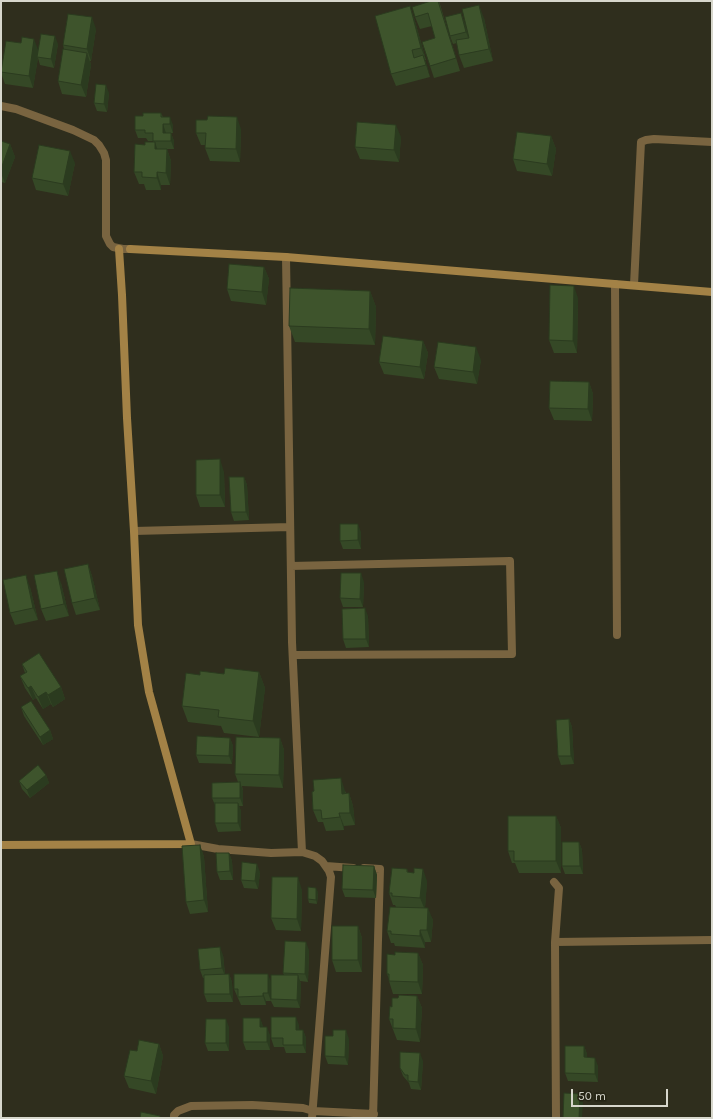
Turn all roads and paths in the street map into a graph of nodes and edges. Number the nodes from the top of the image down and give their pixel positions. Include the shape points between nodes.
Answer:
1 (1, 106) edge
2 (712, 142) edge
3 (119, 249) junction
4 (286, 257) junction
5 (615, 284) junction
6 (634, 285) junction
7 (712, 292) edge
8 (290, 527) junction
9 (134, 531) junction
10 (291, 566) junction
11 (617, 635) dead end
12 (293, 655) junction
13 (191, 844) junction
14 (1, 845) edge
15 (302, 852) junction
16 (326, 866) junction
17 (554, 882) dead end
18 (712, 940) edge
19 (555, 942) junction
20 (312, 1115) edge
21 (374, 1116) edge
22 (174, 1118) edge
23 (556, 1118) edge

1 - 3 street via 73,130 99,145 106,160 106,236 113,247
2 - 6 street via 654,139 641,142
3 - 4 street
3 - 9 street
4 - 5 street
4 - 8 street
5 - 6 street
5 - 11 street
6 - 7 street
8 - 9 street
8 - 10 street
9 - 13 street via 138,625 149,692
10 - 12 street
10 - 12 street via 510,561 512,654
12 - 15 street
13 - 14 street
13 - 15 street via 271,853
15 - 16 street via 315,856
16 - 20 street via 331,877
16 - 21 street via 380,869
17 - 19 street via 559,888
18 - 19 street
19 - 23 street
20 - 21 street
20 - 22 street via 304,1108 191,1106 178,1111

